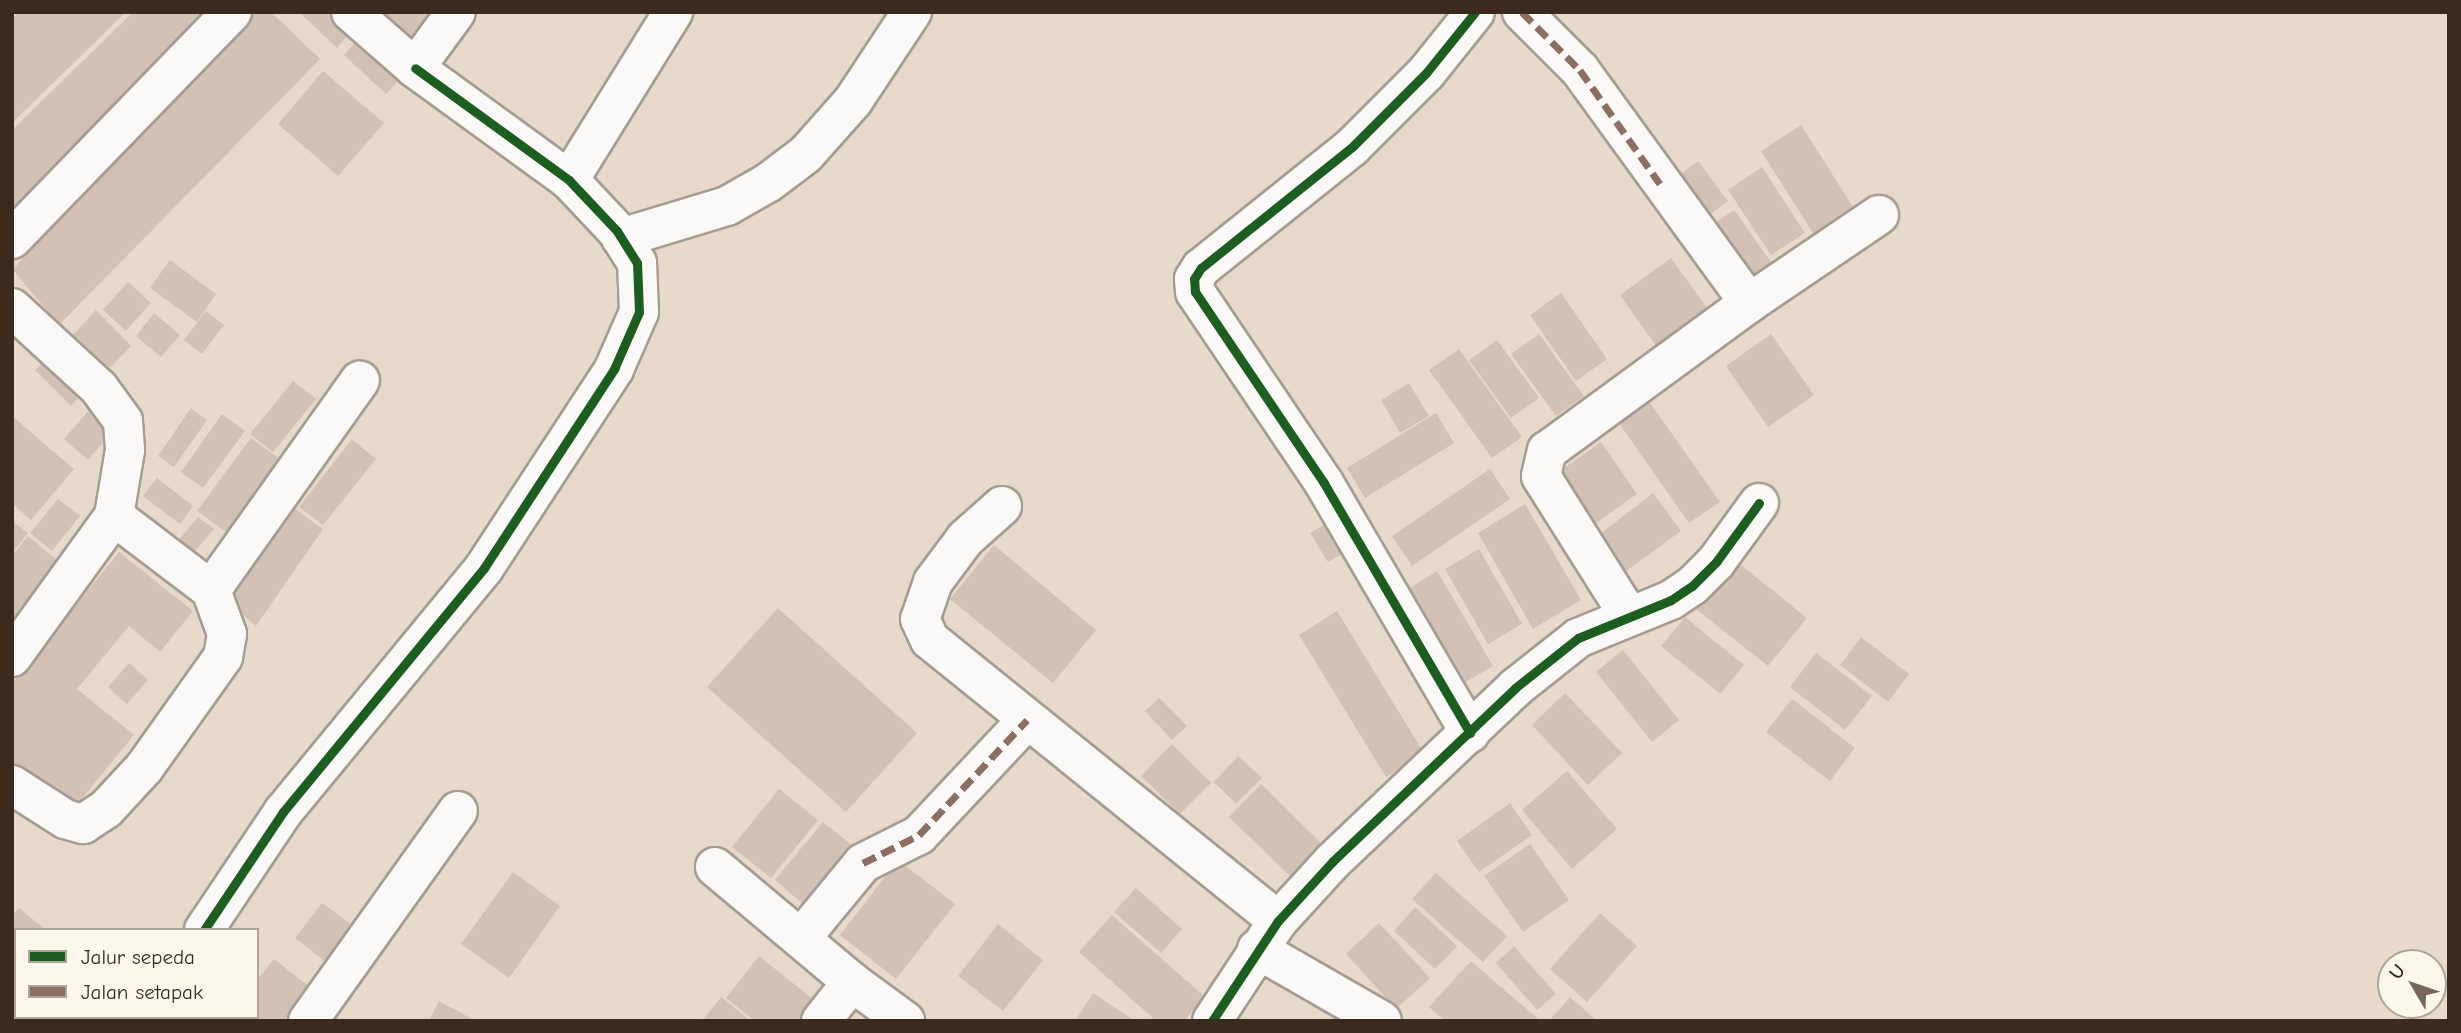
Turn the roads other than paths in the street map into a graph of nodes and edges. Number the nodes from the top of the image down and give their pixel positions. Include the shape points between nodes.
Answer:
1 (232, 12) edge
2 (351, 12) edge
3 (456, 12) edge
4 (673, 12) edge
5 (912, 12) edge
6 (1475, 12) edge
7 (1522, 12) edge
8 (415, 68) junction
9 (569, 180) junction
10 (1879, 215) dead end
11 (621, 238) junction
12 (12, 239) edge
13 (1749, 303) junction
14 (12, 308) edge
15 (360, 380) dead end
16 (1759, 503) dead end
17 (1002, 506) dead end
18 (114, 516) junction
19 (211, 590) junction
20 (1629, 616) junction
21 (12, 657) edge
22 (1027, 720) junction
23 (1470, 733) junction
24 (12, 785) edge
25 (458, 811) dead end
26 (715, 867) dead end
27 (205, 928) edge
28 (1267, 935) junction
29 (802, 937) junction
30 (852, 982) junction
31 (308, 1021) edge
32 (821, 1021) edge
33 (905, 1021) edge
34 (1212, 1021) edge
35 (1382, 1021) edge

1 - 12 street
2 - 8 street
3 - 8 street
4 - 9 street
5 - 11 street via 853,102 806,154 769,183 727,206
6 - 23 street via 1426,73 1352,147 1201,268 1194,279 1195,292 1324,483
7 - 13 street via 1580,70
8 - 9 street
9 - 11 street
10 - 13 street
11 - 27 street via 637,263 639,312 614,369 484,568 283,812
13 - 20 street via 1547,451 1541,463 1541,476
14 - 18 street via 99,388 123,421 124,479
15 - 19 street
16 - 20 street via 1716,562 1692,586 1671,600
17 - 22 street via 965,539 933,582 920,619 930,640
18 - 19 street
18 - 21 street
19 - 24 street via 228,634 223,657 144,768 106,809 83,824 65,819
20 - 23 street via 1578,638 1542,665
22 - 28 street
22 - 29 street via 919,835 863,863
23 - 28 street via 1333,861
25 - 31 street
26 - 29 street
28 - 34 street
28 - 35 street
29 - 30 street
30 - 32 street
30 - 33 street

